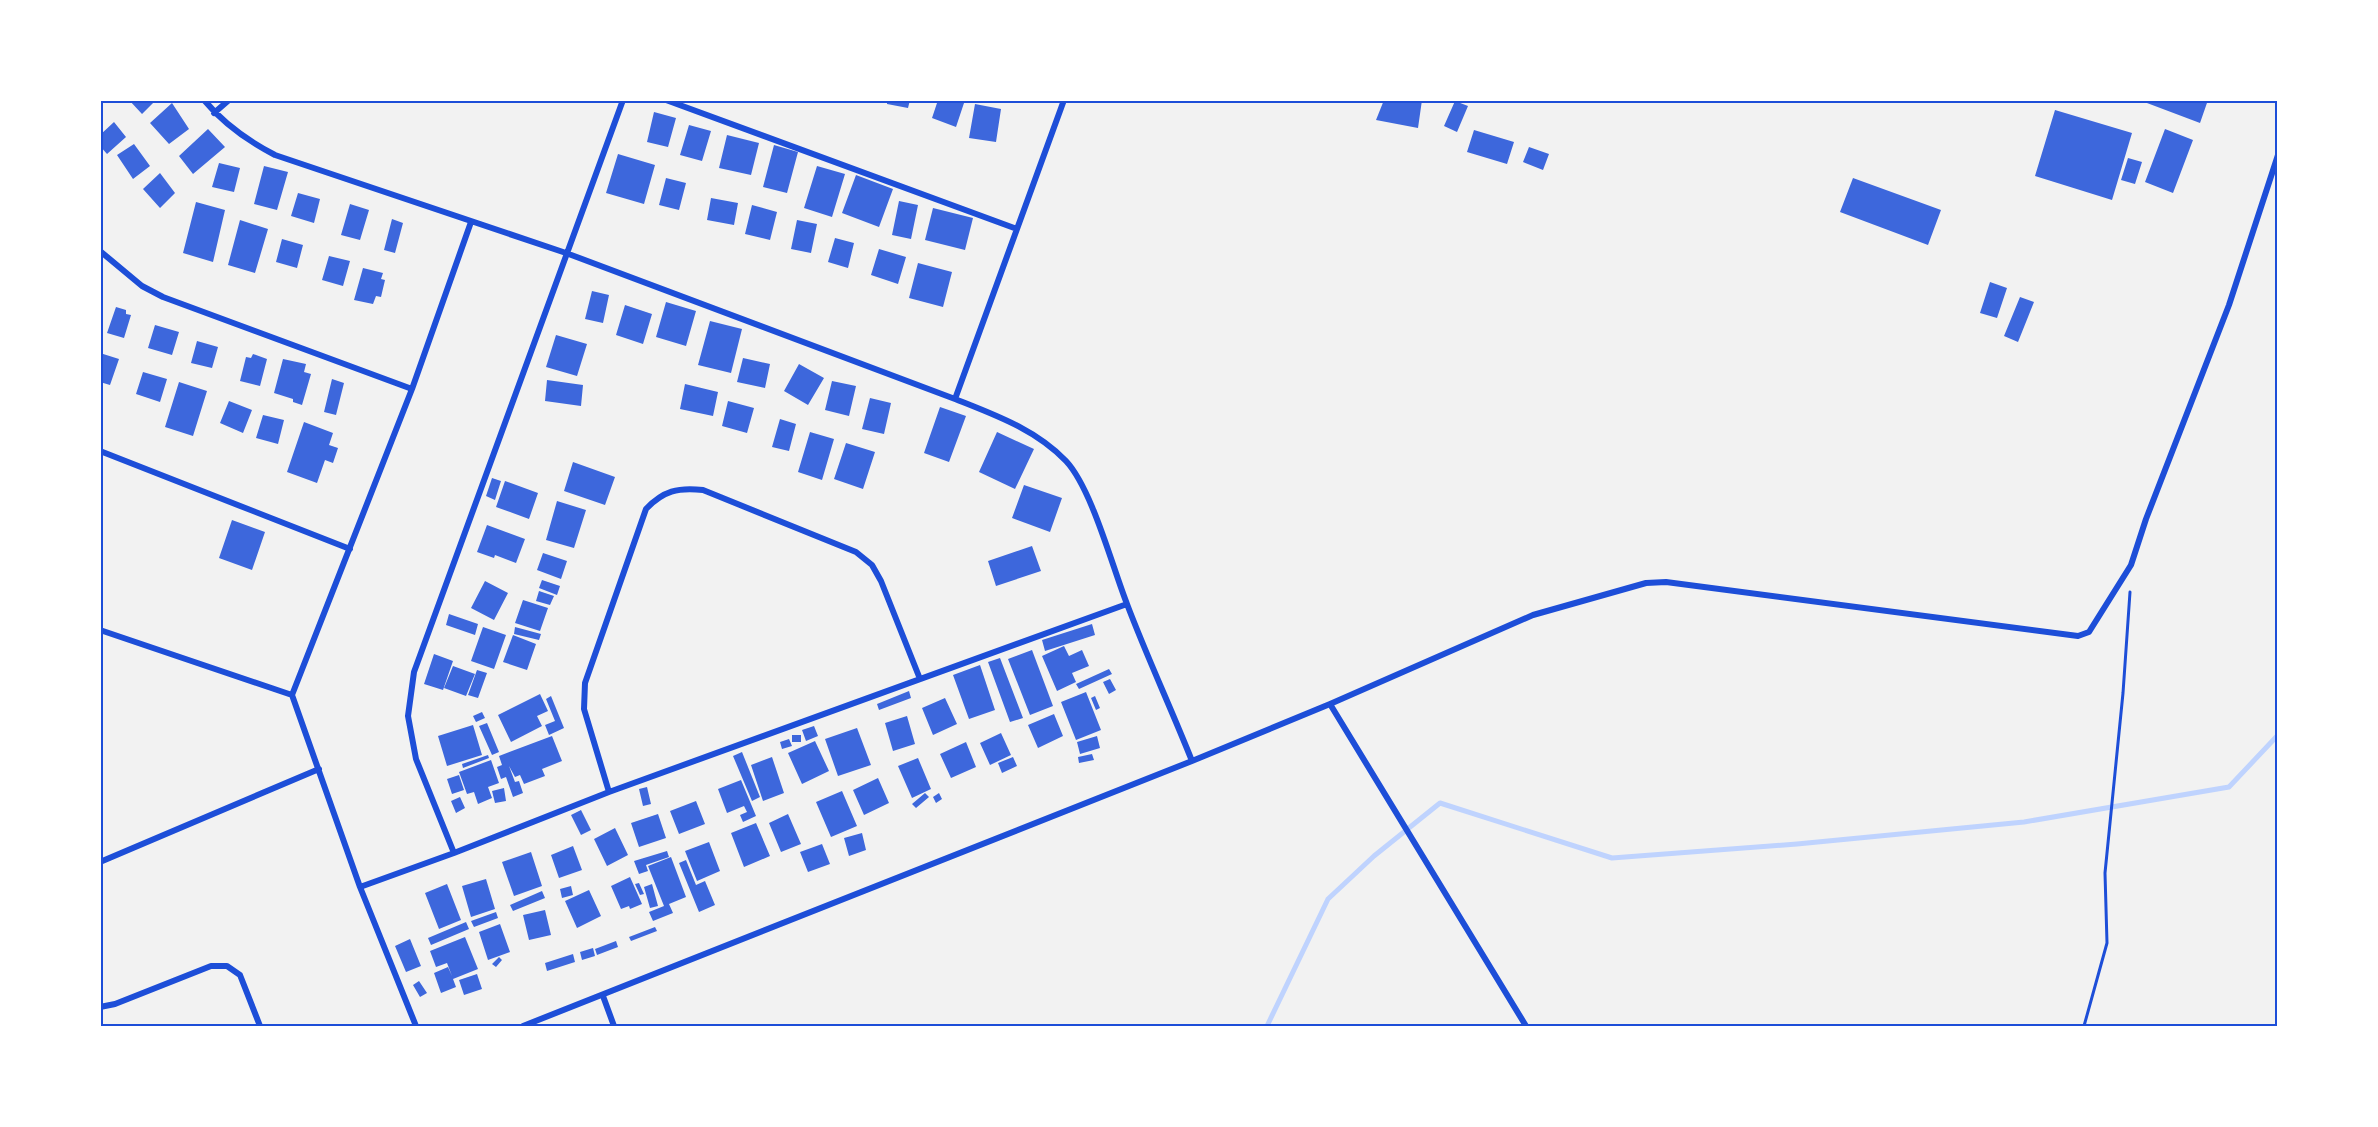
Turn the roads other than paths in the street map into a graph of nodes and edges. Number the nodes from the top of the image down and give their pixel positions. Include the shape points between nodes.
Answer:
1 (204, 100) edge
2 (229, 100) edge
3 (623, 100) edge
4 (666, 100) edge
5 (1064, 100) edge
6 (214, 113) junction
7 (2277, 154) edge
8 (471, 222) junction
9 (1017, 229) junction
10 (100, 251) edge
11 (566, 253) junction
12 (412, 389) junction
13 (955, 399) junction
14 (100, 451) edge
15 (350, 549) junction
16 (1127, 604) junction
17 (100, 630) edge
18 (920, 679) junction
19 (292, 695) junction
20 (1330, 704) junction
21 (1192, 761) junction
22 (320, 769) junction
23 (609, 792) junction
24 (454, 853) junction
25 (100, 862) edge
26 (360, 887) junction
27 (603, 996) junction
28 (100, 1007) edge
29 (260, 1026) edge
30 (416, 1026) edge
31 (523, 1026) edge
32 (614, 1026) edge
33 (1526, 1026) edge

1 - 6 street
2 - 6 street
3 - 11 street
4 - 9 street
5 - 9 street
6 - 8 street via 254,144 275,154
7 - 20 street via 2229,305 2131,565 2089,632 2078,636 1666,582 1646,583 1533,615
8 - 11 street
8 - 12 street
9 - 13 street
10 - 12 street via 141,286 164,297
11 - 13 street
11 - 24 street via 414,672 410,693 408,716 416,759
12 - 15 street
13 - 16 street via 1015,423 1045,442 1067,463 1082,487
14 - 15 street
15 - 19 street
16 - 18 street
16 - 21 street
17 - 19 street
18 - 23 street
18 - 23 street via 881,581 872,565 856,552 703,490 666,492 646,509 585,683 584,709
19 - 22 street
20 - 21 street
20 - 33 street
21 - 27 street
22 - 25 street
22 - 26 street
23 - 24 street
24 - 26 street
26 - 30 street
27 - 31 street
27 - 32 street
28 - 29 street via 211,966 227,966 240,975

